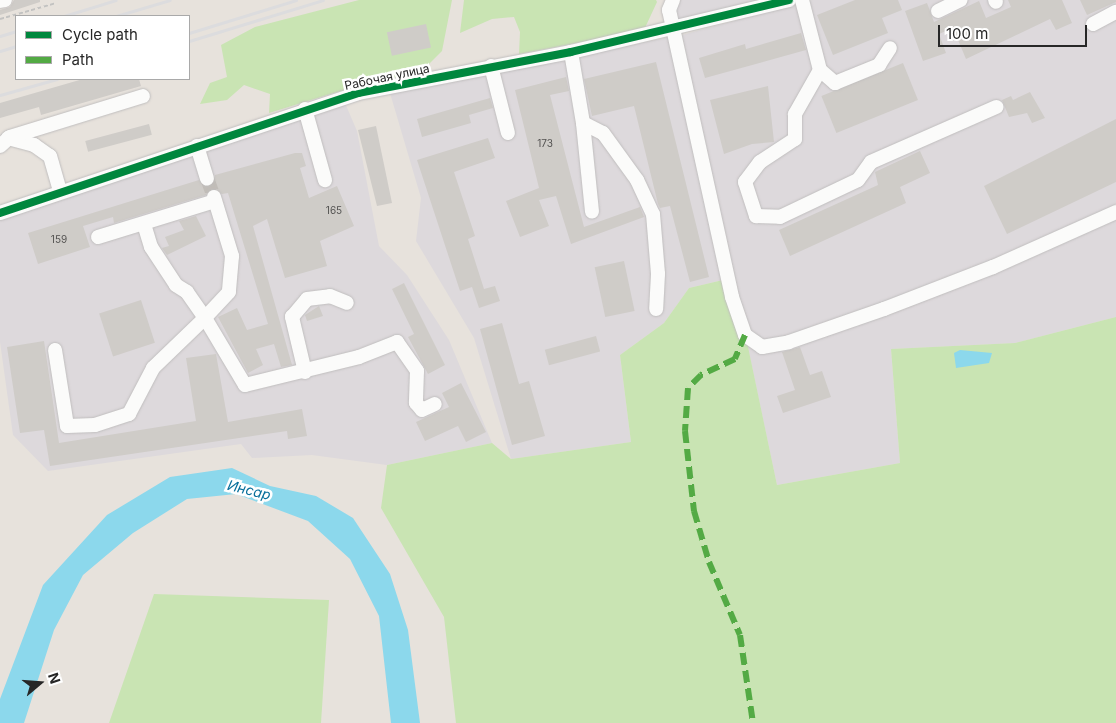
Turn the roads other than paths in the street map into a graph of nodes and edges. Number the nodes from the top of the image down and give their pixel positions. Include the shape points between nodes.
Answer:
1 (5, 0) edge
2 (673, 0) edge
3 (789, 0) edge
4 (802, 0) edge
5 (961, 0) edge
6 (0, 1) edge
7 (938, 11) dead end
8 (1116, 12) edge
9 (1093, 24) dead end
10 (675, 29) junction
11 (890, 48) dead end
12 (571, 52) junction
13 (491, 66) junction
14 (820, 70) junction
15 (142, 96) dead end
16 (996, 107) dead end
17 (305, 109) junction
18 (583, 123) junction
19 (508, 133) dead end
20 (3, 141) edge
21 (197, 146) junction
22 (207, 178) tunnel mouth
23 (325, 180) dead end
24 (60, 192) junction
25 (592, 212) dead end
26 (1116, 212) edge
27 (0, 213) edge
28 (144, 224) junction
29 (98, 237) dead end
30 (347, 303) dead end
31 (656, 309) dead end
32 (206, 318) junction
33 (55, 350) dead end
34 (305, 372) junction
35 (435, 404) dead end

1 - 6 street
2 - 10 street via 669,10
3 - 10 street, Рабочая улица
4 - 14 street
5 - 7 street
8 - 9 street
10 - 12 street, Рабочая улица
10 - 26 street via 732,297 745,335 762,347 789,342 884,309 993,267
11 - 14 street via 879,65 835,83
12 - 13 street, Рабочая улица
12 - 18 street
13 - 17 street, Рабочая улица via 358,93
13 - 19 street
14 - 16 street via 795,114 795,139 760,162 745,182 756,216 780,216 858,180 871,162
15 - 20 street
17 - 21 street, Рабочая улица
17 - 23 street
18 - 25 street
18 - 31 street via 603,133 637,180 653,214 658,274
20 - 24 street via 34,145 50,156
21 - 22 street
21 - 24 street, Рабочая улица
24 - 27 street, Рабочая улица
28 - 29 street
28 - 32 street via 151,247 176,285 188,292
28 - 32 street via 214,199 232,256 229,292
30 - 34 street via 330,296 307,299 292,318
32 - 33 street via 153,368 129,414 95,425 67,426
32 - 34 street via 245,385
34 - 35 street via 359,358 397,342 417,371 416,402 422,410

